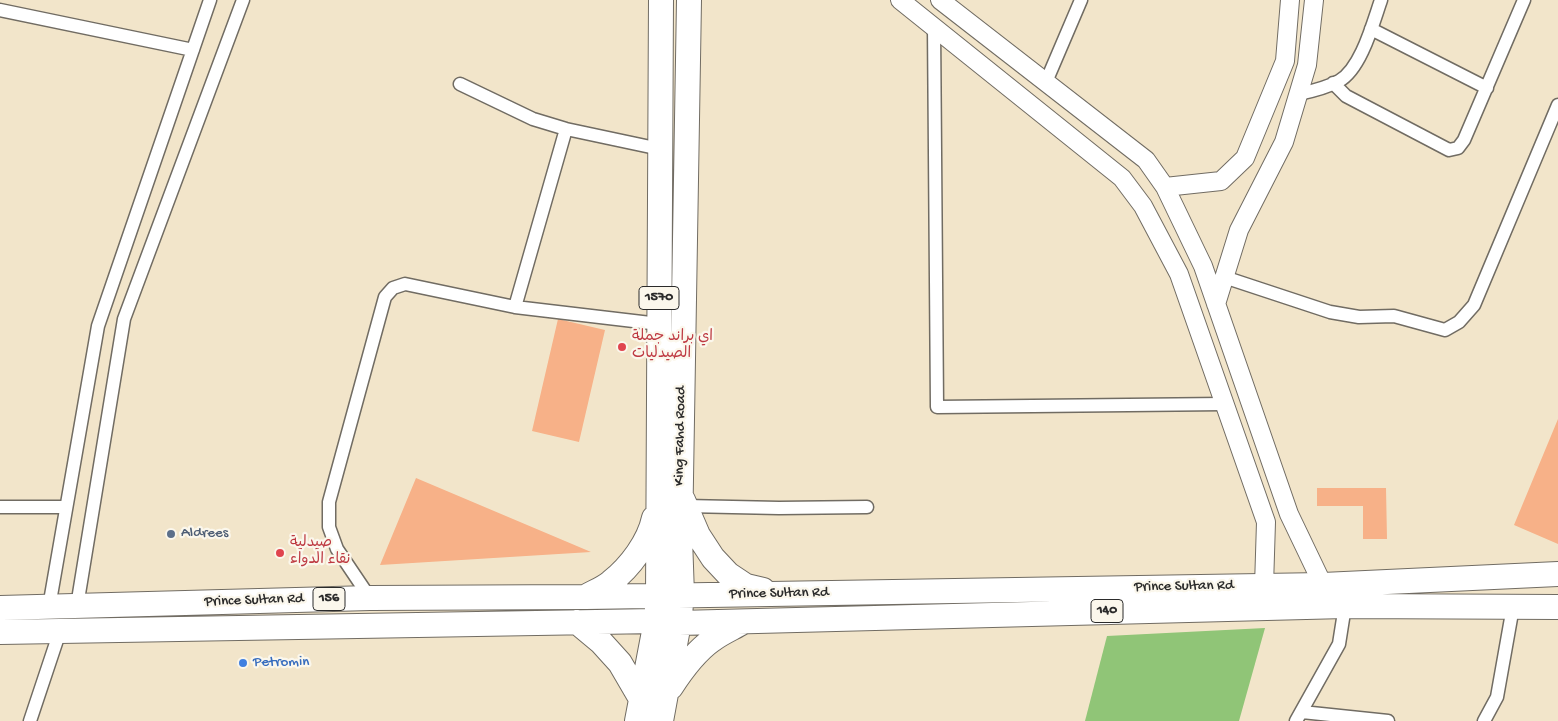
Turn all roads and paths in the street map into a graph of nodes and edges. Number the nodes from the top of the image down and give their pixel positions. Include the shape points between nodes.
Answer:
1 (210, 0) edge
2 (243, 0) edge
3 (661, 0) edge
4 (689, 0) edge
5 (900, 0) edge
6 (1081, 0) edge
7 (1290, 0) edge
8 (1314, 0) edge
9 (1381, 0) edge
10 (1521, 1) edge
11 (944, 3) edge
12 (0, 10) edge
13 (934, 26) junction
14 (1371, 29) junction
15 (193, 50) junction
16 (1046, 82) junction
17 (460, 84) dead end
18 (1333, 84) junction
19 (1486, 88) junction
20 (1298, 94) junction
21 (1558, 104) edge
22 (566, 129) junction
23 (660, 149) junction
24 (1166, 187) junction
25 (1224, 277) junction
26 (1216, 304) junction
27 (515, 307) junction
28 (659, 324) junction
29 (1224, 404) junction
30 (1267, 452) junction
31 (1244, 459) junction
32 (675, 499) junction
33 (0, 507) edge
34 (66, 507) junction
35 (868, 507) dead end
36 (1558, 574) edge
37 (1323, 585) junction
38 (1264, 586) junction
39 (780, 594) junction
40 (682, 595) junction
41 (658, 596) junction
42 (586, 597) junction
43 (370, 598) junction
44 (77, 606) junction
45 (1345, 606) junction
46 (49, 607) junction
47 (1513, 607) junction
48 (1558, 607) edge
49 (0, 608) edge
50 (656, 621) junction
51 (744, 621) junction
52 (577, 622) junction
53 (679, 623) junction
54 (60, 631) junction
55 (0, 632) edge
56 (666, 695) junction
57 (639, 710) edge
58 (1299, 717) edge
59 (1342, 719) edge
60 (30, 721) edge
61 (661, 721) edge
62 (1388, 721) edge
63 (1484, 721) edge

1 - 15 street
2 - 44 street via 124,319
3 - 23 highway, King Fahd Road / 1570
4 - 32 highway, King Fahd Road / 1570
5 - 13 street
6 - 16 street
7 - 24 street via 1285,61 1245,158 1221,181
8 - 20 street via 1308,65
9 - 14 street
10 - 19 street
11 - 13 street
11 - 16 street
12 - 15 street
13 - 29 street via 1122,178 1143,206 1179,274
13 - 29 street via 937,407
14 - 18 street via 1354,65
14 - 19 street
15 - 34 street via 98,326
16 - 24 street via 1146,160
17 - 22 street via 533,119
18 - 19 street via 1346,96 1449,150 1458,148 1464,140
18 - 20 street
20 - 25 street via 1284,142 1239,230
21 - 25 street via 1474,305 1459,322 1445,330 1394,316 1359,317 1330,312
22 - 23 street
22 - 27 street
23 - 28 highway, King Fahd Road / 1570
24 - 26 street
25 - 26 street
26 - 30 street
27 - 28 street
27 - 43 street via 405,284 393,288 385,297 329,502 329,527 337,549
28 - 32 highway, King Fahd Road / 1570
29 - 31 street
30 - 31 street
30 - 37 street via 1289,514
31 - 38 street via 1266,522
32 - 35 street
32 - 39 highway via 713,558 728,574 746,586
32 - 40 highway, King Fahd Road / 1570
32 - 41 highway, King Fahd Road / 1570
32 - 42 highway via 652,528 638,553 611,582
33 - 34 street
34 - 46 street
36 - 37 highway, Prince Sultan Rd / 140
37 - 38 highway, Prince Sultan Rd / 140
38 - 39 highway, Prince Sultan Rd / 140
39 - 40 highway, Prince Sultan Rd / 140
40 - 41 highway, Prince Sultan Rd / 140
40 - 53 highway, King Fahd Road
41 - 42 highway, Prince Sultan Rd / 156
41 - 50 highway, King Fahd Road
42 - 43 highway, Prince Sultan Rd / 156
43 - 44 highway, Prince Sultan Rd / 156
44 - 46 highway, Prince Sultan Rd / 156
45 - 47 highway, Prince Sultan Rd / 140
45 - 51 highway, Prince Sultan Rd / 140
45 - 58 street via 1339,644
46 - 49 highway, Prince Sultan Rd / 156
47 - 48 highway, Prince Sultan Rd / 140
47 - 63 street via 1497,697
50 - 52 highway, Prince Sultan Rd / 156
50 - 53 highway, Prince Sultan Rd / 140
50 - 57 highway, King Fahd Road
51 - 53 highway, Prince Sultan Rd / 140
51 - 56 highway via 712,639 697,653
52 - 54 highway, Prince Sultan Rd / 156
52 - 57 highway via 620,663
53 - 56 highway, King Fahd Road
54 - 55 highway, Prince Sultan Rd / 156
54 - 60 street
56 - 61 highway, King Fahd Road
58 - 59 street
59 - 62 street

